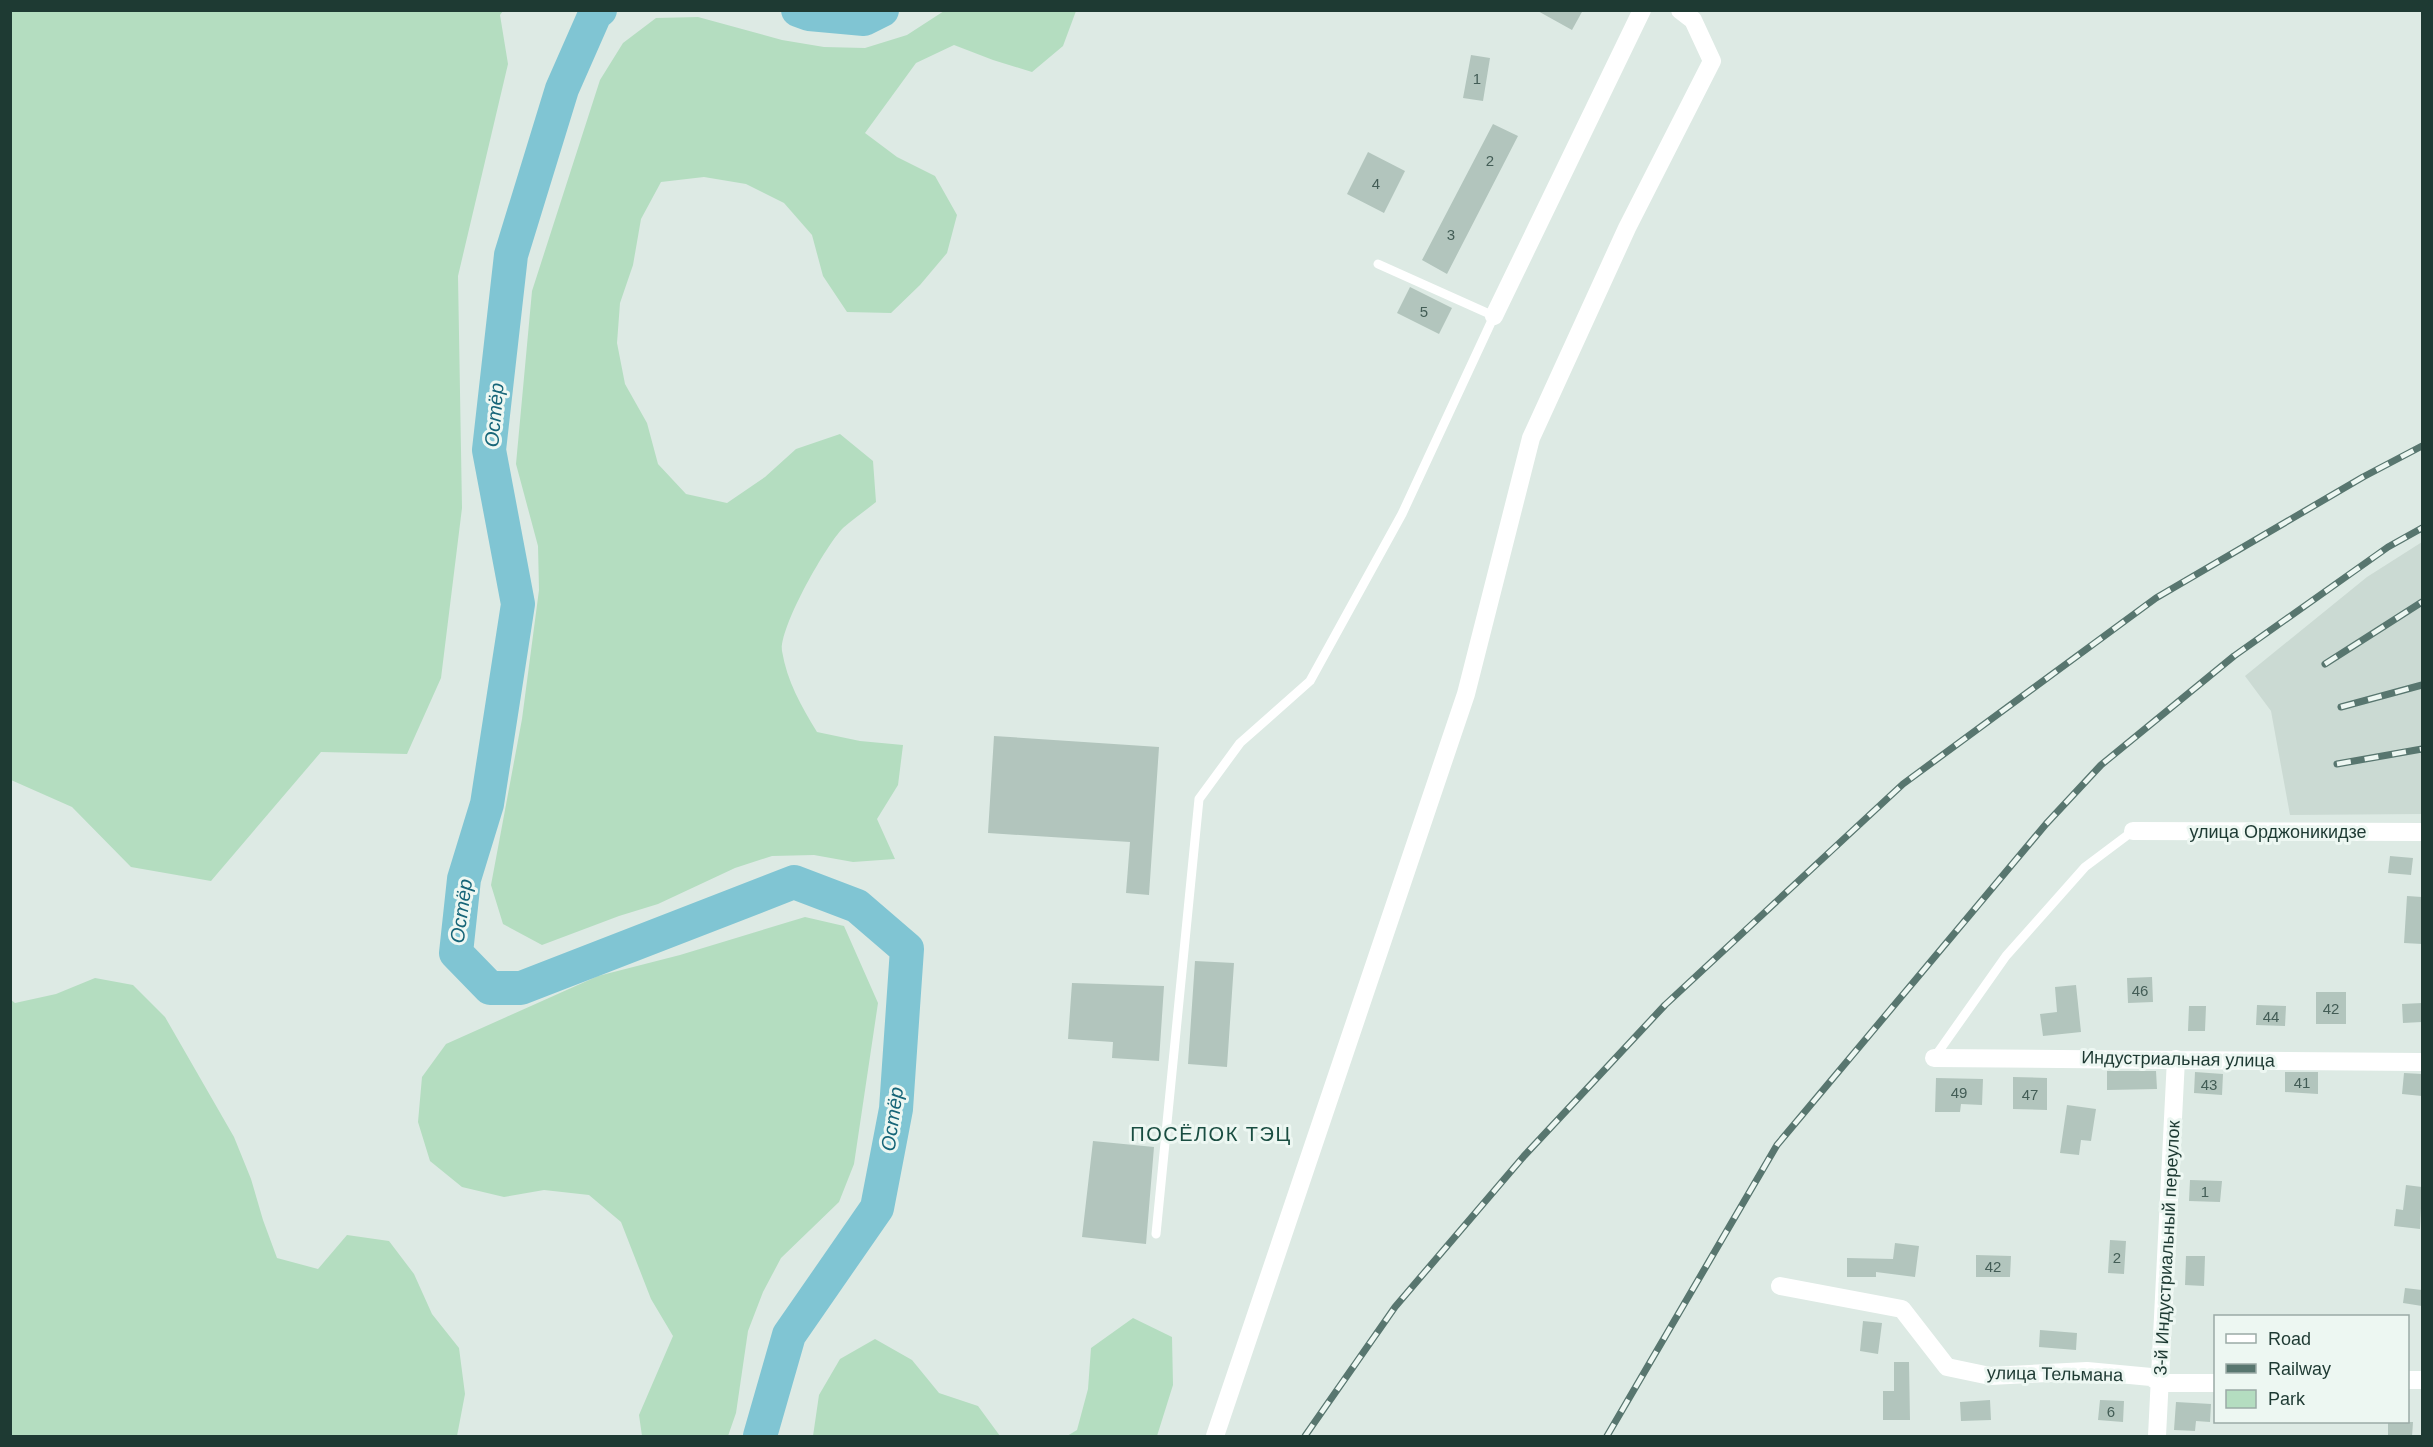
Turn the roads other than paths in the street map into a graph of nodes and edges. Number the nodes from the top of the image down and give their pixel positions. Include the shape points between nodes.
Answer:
1 (1642, 10) edge
2 (1680, 10) edge
3 (1378, 264) dead end
4 (1494, 316) junction
5 (2133, 831) joint
6 (2422, 832) edge
7 (1934, 1058) joint
8 (2175, 1059) junction
9 (2422, 1062) edge
10 (1156, 1234) dead end
11 (1780, 1286) dead end
12 (2160, 1383) junction
13 (2214, 1383) edge
14 (1215, 1437) edge
15 (2157, 1437) edge

1 - 4 street
2 - 14 street via 1692,20 1712,61 1627,228 1530,438 1466,694
3 - 4 lane
4 - 10 lane via 1402,514 1310,681 1240,742 1198,799
5 - 6 street, улица Орджоникидзе
5 - 7 lane via 2085,867 2006,956
7 - 8 street, Индустриальная улица
8 - 9 street, Индустриальная улица
8 - 12 street, 3-й Индустриальный переулок
11 - 12 street, улица Тельмана via 1902,1309 1947,1366 1990,1376 2087,1371 2151,1377
12 - 13 street, улица Тельмана
12 - 15 street, 3-й Индустриальный переулок

